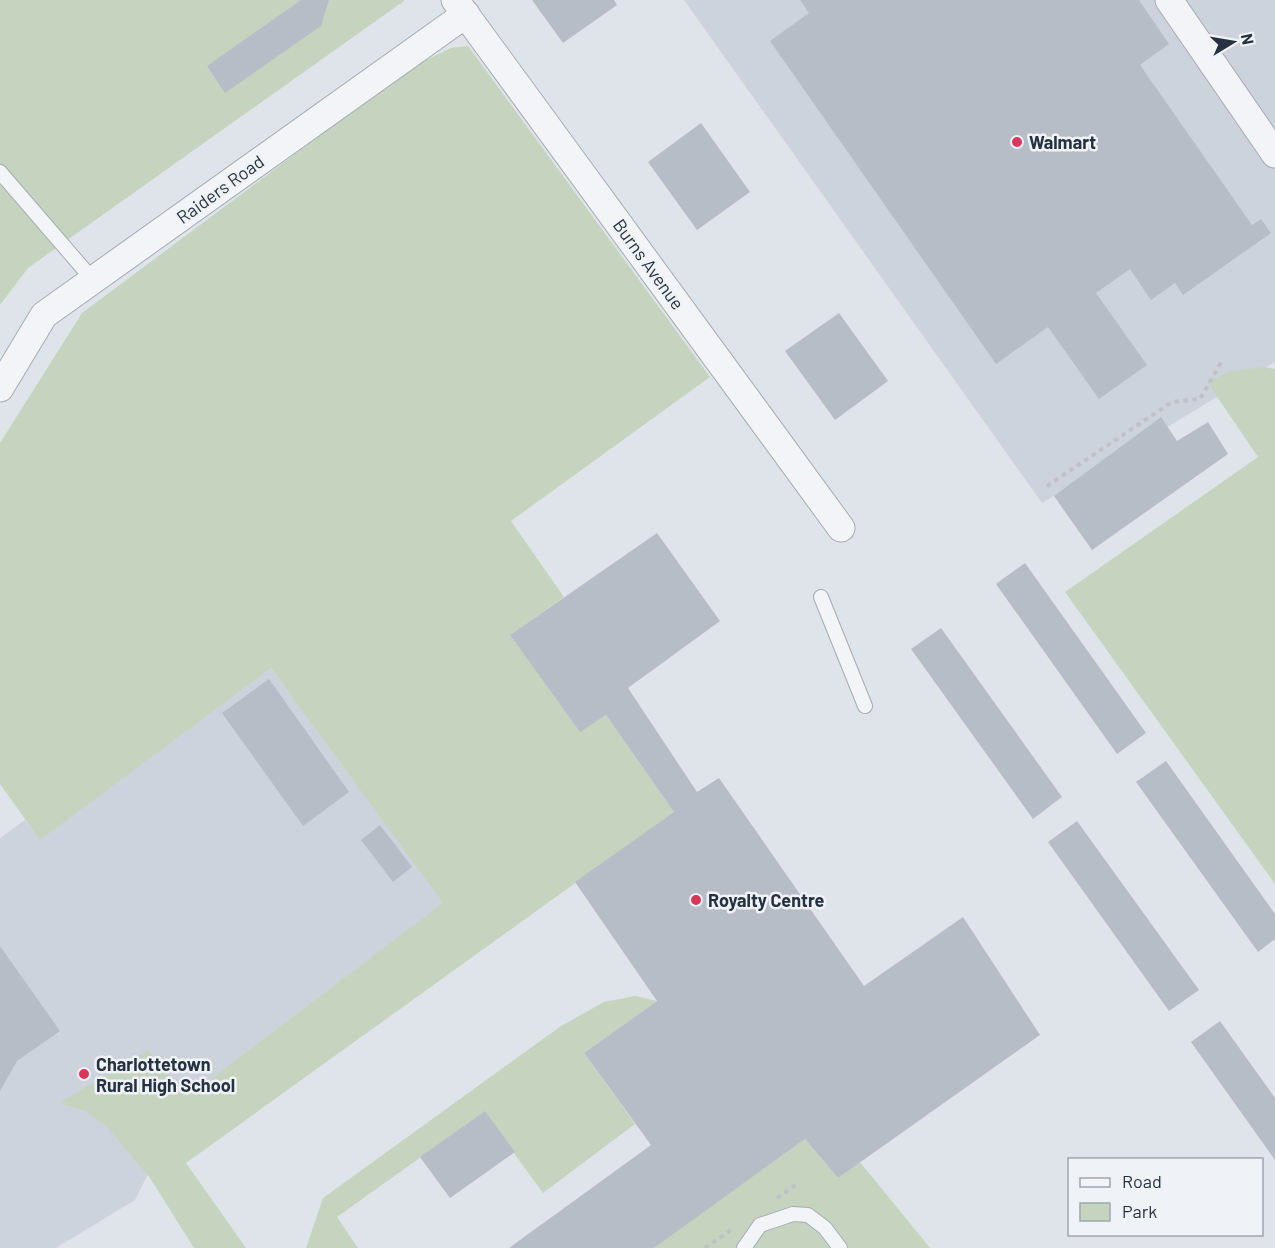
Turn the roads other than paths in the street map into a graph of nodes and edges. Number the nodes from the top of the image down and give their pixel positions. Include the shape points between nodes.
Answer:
1 (1169, 0) edge
2 (461, 7) edge
3 (1275, 154) edge
4 (0, 172) edge
5 (93, 280) junction
6 (0, 388) edge
7 (841, 528) dead end
8 (821, 597) dead end
9 (865, 706) dead end
10 (744, 1248) edge
11 (840, 1248) edge

1 - 3 street
2 - 5 street, Raiders Road
2 - 7 street, Burns Avenue
4 - 5 lane
5 - 6 street, Raiders Road via 44,315
8 - 9 lane
10 - 11 lane via 760,1225 801,1214 825,1228

